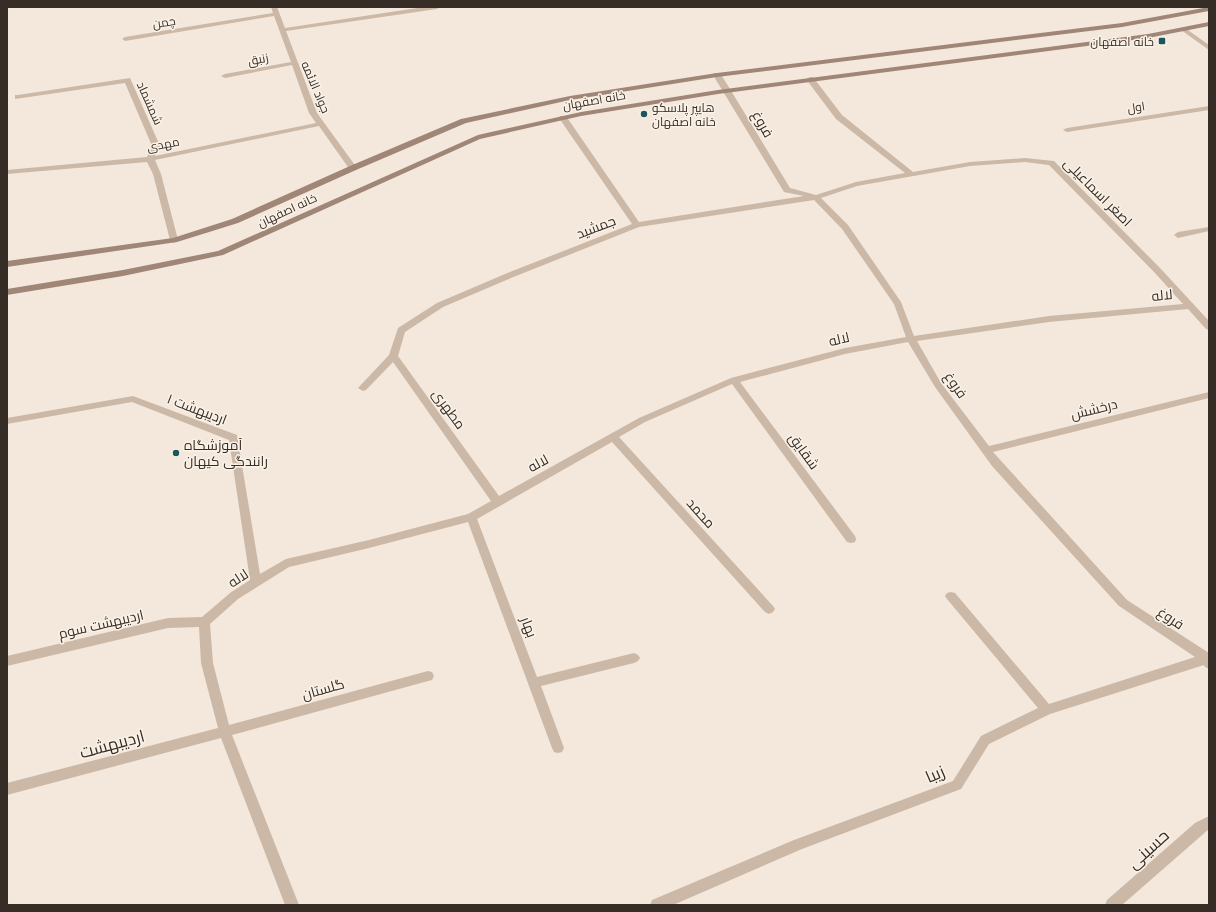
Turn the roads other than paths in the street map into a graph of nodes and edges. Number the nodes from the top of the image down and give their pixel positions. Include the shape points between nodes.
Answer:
1 (436, 7) edge
2 (1209, 9) edge
3 (275, 10) edge
4 (389, 10) edge
5 (1194, 12) junction
6 (1209, 23) edge
7 (1183, 29) junction
8 (282, 30) junction
9 (125, 39) dead end
10 (1209, 48) edge
11 (294, 63) junction
12 (717, 75) junction
13 (225, 76) dead end
14 (810, 80) junction
15 (728, 91) junction
16 (18, 97) dead end
17 (1209, 108) edge
18 (563, 118) junction
19 (320, 124) junction
20 (1067, 130) dead end
21 (150, 159) junction
22 (353, 168) junction
23 (7, 172) edge
24 (912, 175) junction
25 (816, 197) junction
26 (636, 225) junction
27 (1209, 229) edge
28 (1178, 235) dead end
29 (174, 240) junction
30 (7, 264) edge
31 (7, 292) edge
32 (1190, 306) junction
33 (1209, 327) edge
34 (911, 339) junction
35 (393, 356) junction
36 (734, 380) junction
37 (363, 388) dead end
38 (1209, 395) edge
39 (7, 421) edge
40 (613, 436) junction
41 (986, 450) junction
42 (498, 502) junction
43 (471, 517) junction
44 (851, 539) dead end
45 (256, 582) junction
46 (950, 596) dead end
47 (769, 609) dead end
48 (204, 622) junction
49 (634, 658) dead end
50 (1208, 660) edge
51 (7, 661) edge
52 (428, 676) dead end
53 (534, 683) junction
54 (1047, 710) junction
55 (225, 732) junction
56 (558, 748) dead end
57 (7, 789) edge
58 (1209, 822) edge
59 (292, 905) edge
60 (657, 905) edge
61 (1112, 905) edge

1 - 4 street
2 - 5 main road, خانه اصفهان
3 - 8 street, جواد الائمه
3 - 9 street, چمن
4 - 8 street
5 - 6 main road
5 - 12 main road, خانه اصفهان via 1122,25
6 - 7 main road, خانه اصفهان
7 - 10 street
7 - 14 main road, خانه اصفهان via 1148,36
8 - 11 street, جواد الائمه
11 - 13 street, زنبق
11 - 19 street, جواد الائمه via 313,113
12 - 15 street, فروغ
12 - 22 main road, خانه اصفهان via 570,98 464,121
14 - 15 main road, خانه اصفهان
14 - 24 street via 838,117
15 - 18 main road, خانه اصفهان
15 - 25 street, فروغ via 787,190
16 - 21 street, شمشماد via 126,80 156,146
17 - 20 street, اول
18 - 26 street
18 - 31 main road, خانه اصفهان via 478,137 220,253 123,273
19 - 21 street, مهدی
19 - 22 street, جواد الائمه
21 - 23 street, مهدی
21 - 29 street
22 - 29 main road, خانه اصفهان via 235,221
24 - 25 street, اصغر اسماعیلی via 856,184
24 - 32 street, اصغر اسماعیلی via 978,164 1025,160 1051,163
25 - 26 street, جمشید
25 - 34 street, فروغ via 845,227 898,304
26 - 35 street, جمشید via 440,305 401,330
27 - 28 street
29 - 30 main road, خانه اصفهان
32 - 33 street, اصغر اسماعیلی
32 - 34 street, لاله via 1049,319
34 - 36 street, لاله via 845,351
34 - 41 street, فروغ via 938,385
35 - 37 street
35 - 42 street, مطهری
36 - 40 street, لاله via 642,420
36 - 44 street, شقایق
38 - 41 street, درخشش
39 - 45 street, اردیبهشت ۱ via 133,399 234,438
40 - 42 street, لاله
40 - 47 street, محمد
41 - 50 street, فروغ via 1123,603
42 - 43 street, لاله
43 - 45 street, لاله via 286,563
43 - 53 street, بهار
45 - 48 street, لاله via 234,596
46 - 54 street
48 - 51 street, اردیبهشت سوم via 168,624
48 - 55 street via 207,663
49 - 53 street
50 - 54 street, زیبا
52 - 55 street, گلستان
53 - 56 street, بهار
54 - 60 street, زیبا via 985,740 957,785 799,844
55 - 57 street, اردیبهشت
55 - 59 street
58 - 61 street, حسینی via 1200,827

